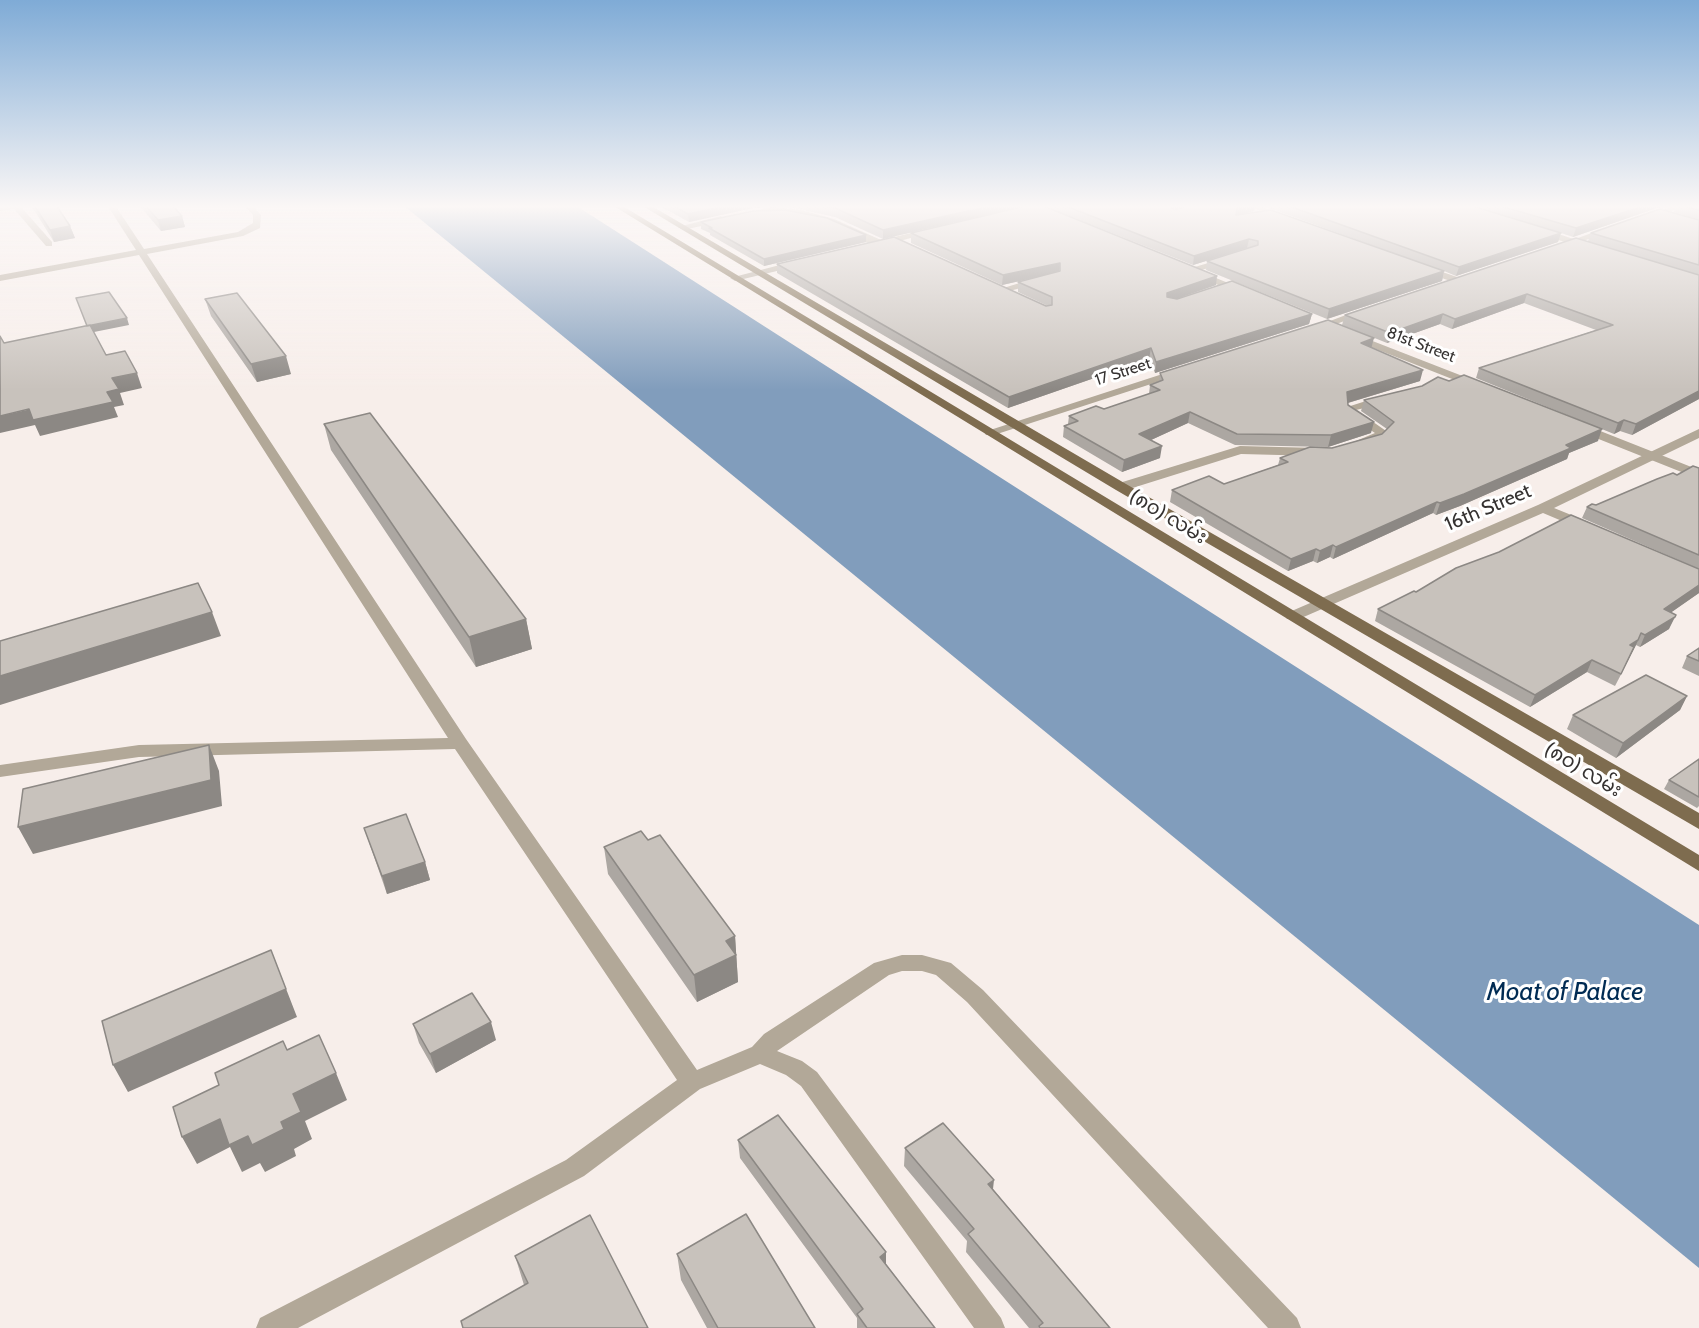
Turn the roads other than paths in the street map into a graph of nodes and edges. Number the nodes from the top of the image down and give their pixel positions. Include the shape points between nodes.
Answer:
1 (60, 267) edge
2 (152, 267) edge
3 (717, 267) edge
4 (750, 267) edge
5 (779, 267) edge
6 (1182, 267) edge
7 (1202, 267) edge
8 (1423, 267) edge
9 (1191, 270) junction
10 (758, 272) junction
11 (1054, 276) edge
12 (0, 278) edge
13 (735, 278) junction
14 (1229, 286) junction
15 (1434, 288) edge
16 (1210, 292) edge
17 (1251, 295) edge
18 (1020, 299) edge
19 (1380, 307) edge
20 (1304, 317) edge
21 (1325, 326) junction
22 (1303, 332) edge
23 (1192, 367) edge
24 (1449, 374) junction
25 (1435, 382) edge
26 (1497, 393) edge
27 (1394, 397) edge
28 (1015, 423) junction
29 (1573, 424) edge
30 (990, 432) junction
31 (1699, 433) edge
32 (1348, 448) edge
33 (1329, 453) edge
34 (1650, 456) junction
35 (1699, 475) edge
36 (1121, 487) junction
37 (1543, 507) junction
38 (1604, 533) edge
39 (1321, 603) junction
40 (1293, 616) junction
41 (460, 743) junction
42 (0, 771) edge
43 (1699, 822) edge
44 (1699, 864) edge
45 (760, 1054) junction
46 (692, 1082) junction
47 (270, 1328) edge
48 (991, 1328) edge
49 (1287, 1328) edge

1 - 12 street
2 - 41 street
3 - 13 main road, (၈၀) လမ်း
4 - 10 main road, (၈၀) လမ်း
5 - 10 street
6 - 9 street
7 - 9 street
8 - 15 street via 1461,279
9 - 14 street
10 - 13 street
10 - 28 main road, (၈၀) လမ်း
11 - 18 street via 998,288
13 - 30 main road, (၈၀) လမ်း
14 - 16 street
14 - 17 street
19 - 21 street
20 - 21 street, 81st Street
21 - 22 street
21 - 24 street, 81st Street
23 - 28 street, 17 Street
24 - 25 street
24 - 26 street, 81st Street
27 - 32 street via 1350,408 1383,433
28 - 30 street, 17 Street
28 - 36 main road, (၈၀) လမ်း
29 - 34 street
30 - 40 main road, (၈၀) လမ်း
31 - 34 street, 16th Street
33 - 36 street via 1240,450
34 - 35 street
34 - 37 street, 16th Street
36 - 39 main road, (၈၀) လမ်း
37 - 38 street
37 - 39 street, 16th Street
39 - 40 street, 16th Street
39 - 43 main road, (၈၀) လမ်း
40 - 44 main road, (၈၀) လမ်း
41 - 42 street via 139,751
41 - 46 street
45 - 46 street
45 - 48 street via 809,1079
45 - 49 street via 772,1041 882,969 902,963 943,969 975,996
46 - 47 street via 575,1168

